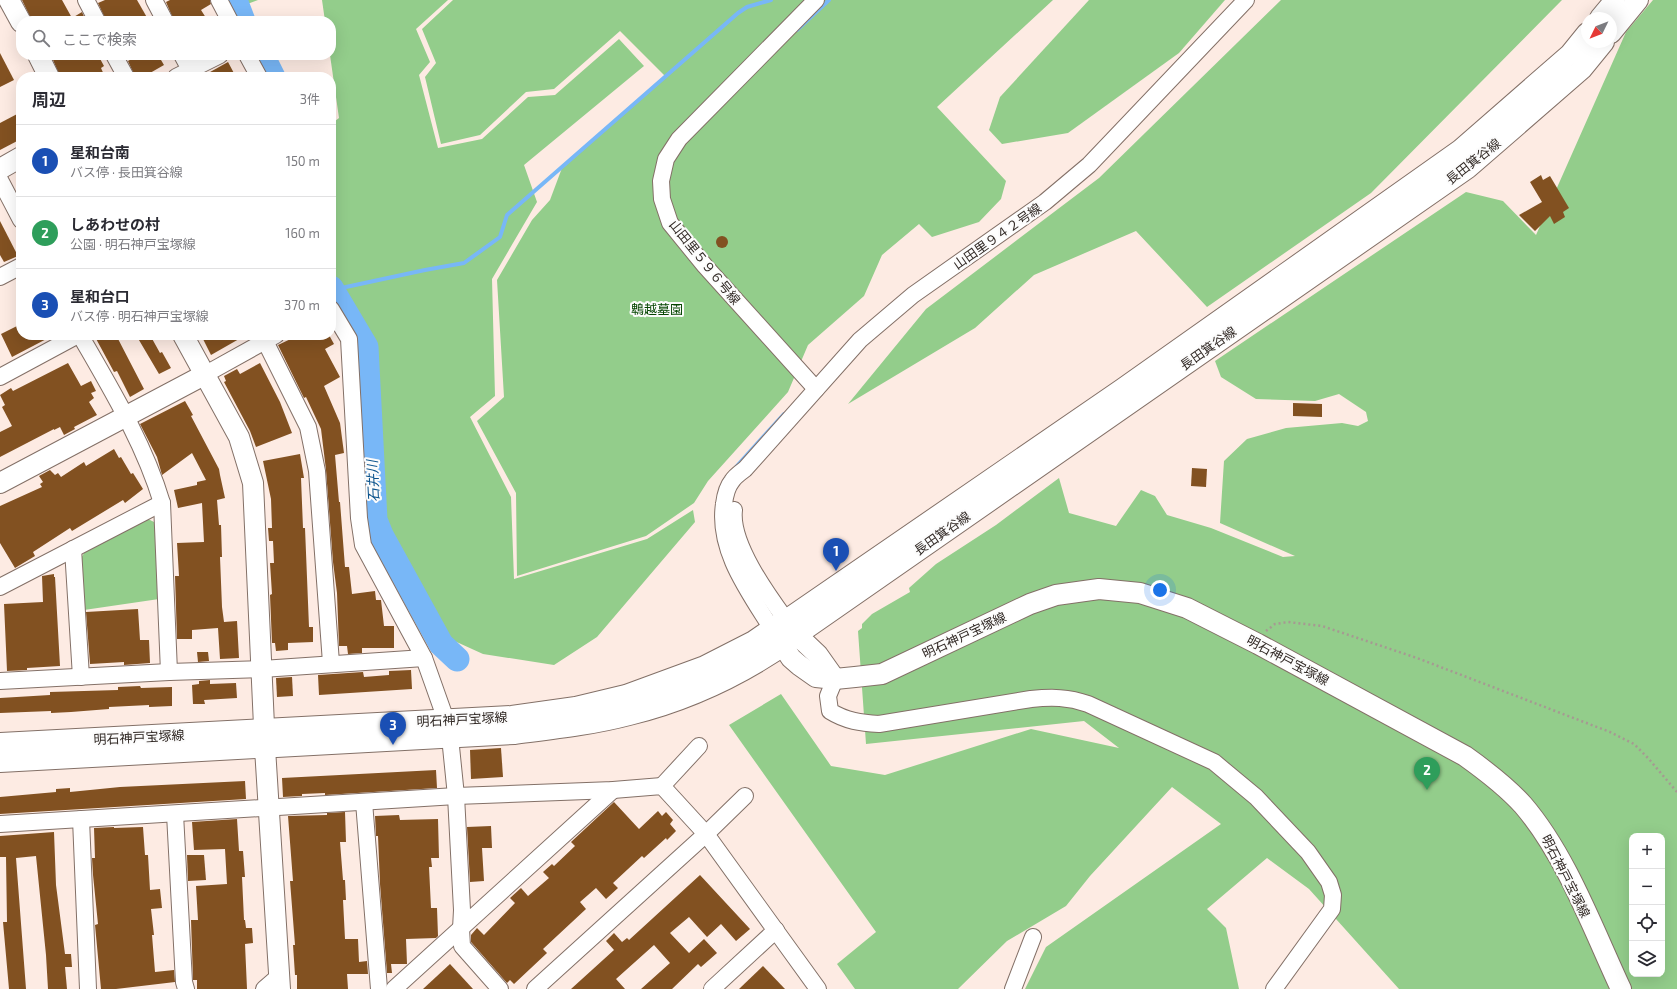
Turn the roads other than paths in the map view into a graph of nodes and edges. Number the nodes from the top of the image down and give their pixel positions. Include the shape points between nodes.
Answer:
1 (9, 0) edge
2 (86, 0) edge
3 (154, 0) edge
4 (219, 0) edge
5 (816, 0) edge
6 (1246, 0) edge
7 (1615, 0) edge
8 (1638, 0) edge
9 (1605, 12) edge
10 (18, 16) edge
11 (94, 16) edge
12 (162, 16) edge
13 (227, 16) edge
14 (1617, 26) edge
15 (1581, 40) edge
16 (1599, 48) edge
17 (40, 60) edge
18 (117, 60) edge
19 (183, 60) edge
20 (212, 60) edge
21 (250, 60) edge
22 (46, 72) edge
23 (123, 72) edge
24 (186, 72) edge
25 (192, 72) edge
26 (256, 72) edge
27 (16, 160) edge
28 (0, 168) edge
29 (0, 180) edge
30 (16, 210) edge
31 (16, 269) edge
32 (0, 277) edge
33 (336, 318) edge
34 (70, 340) edge
35 (82, 340) edge
36 (186, 340) edge
37 (263, 340) edge
38 (269, 340) edge
39 (204, 375) junction
40 (0, 377) edge
41 (816, 389) junction
42 (126, 417) junction
43 (0, 483) edge
44 (162, 502) junction
45 (73, 549) junction
46 (0, 587) edge
47 (784, 632) junction
48 (424, 658) junction
49 (330, 663) junction
50 (262, 669) junction
51 (169, 672) junction
52 (81, 677) junction
53 (835, 679) junction
54 (0, 681) edge
55 (448, 728) junction
56 (264, 739) junction
57 (0, 744) edge
58 (700, 746) dead end
59 (0, 761) edge
60 (662, 786) junction
61 (613, 790) junction
62 (456, 796) junction
63 (745, 796) dead end
64 (364, 802) junction
65 (270, 808) junction
66 (175, 814) junction
67 (81, 819) junction
68 (0, 824) edge
69 (706, 834) junction
70 (461, 929) junction
71 (776, 930) junction
72 (1033, 937) dead end
73 (279, 982) edge
74 (88, 989) edge
75 (186, 989) edge
76 (264, 989) edge
77 (379, 989) edge
78 (394, 989) edge
79 (500, 989) edge
80 (535, 989) edge
81 (712, 989) edge
82 (818, 989) edge
83 (1013, 989) edge
84 (1274, 989) edge
85 (1622, 989) edge

1 - 10 street
2 - 11 street
3 - 12 street
4 - 13 street
5 - 41 street, 山田里５９６号線 via 679,139 666,159 661,181 662,199 670,223 705,266
6 - 41 street, 山田里９４２号線 via 1072,181 913,295 860,340
7 - 9 street
8 - 14 street
15 - 47 street, 長田箕谷線 via 1570,54 1460,150
16 - 47 street, 長田箕谷線 via 1582,69 1468,168
17 - 22 street
18 - 23 street
19 - 24 street
20 - 25 street
21 - 26 street
27 - 28 street
29 - 30 street
31 - 32 street
33 - 48 street via 348,339 359,518 363,545
34 - 40 street
35 - 42 street
36 - 39 street
37 - 39 street
38 - 49 street via 308,427 317,471
39 - 42 street
39 - 50 street via 239,437 253,483
41 - 47 street, 山田里９４２号線 via 732,480 723,509 723,529 729,552 743,581
42 - 43 street
42 - 44 street via 154,476
44 - 45 street
44 - 51 street
45 - 46 street
45 - 52 street
47 - 53 street, 明石神戸宝塚線 via 799,665 816,677
47 - 55 main road, 明石神戸宝塚線 via 713,685 673,701 629,714 578,725 514,733
48 - 49 street
48 - 55 street
49 - 50 street
50 - 51 street
50 - 56 street
51 - 52 street
52 - 54 street
53 - 84 street via 828,696 830,711 841,718 856,722 879,724 1031,699 1072,698 1214,762 1256,796 1308,852 1329,882 1334,895 1332,909
53 - 85 street, 明石神戸宝塚線 via 882,674 1030,604 1056,596 1099,589 1140,593 1186,608 1465,756 1496,778 1542,829 1565,869
55 - 56 main road, 明石神戸宝塚線
55 - 62 street
56 - 57 main road, 明石神戸宝塚線
56 - 59 main road, 明石神戸宝塚線
56 - 65 street
58 - 60 street
60 - 61 street
60 - 69 street
61 - 62 street
61 - 70 street
62 - 64 street
62 - 70 street
63 - 69 street
64 - 65 street
64 - 77 street
65 - 66 street
65 - 73 street
66 - 67 street
66 - 75 street
67 - 68 street
67 - 74 street
69 - 71 street
69 - 80 street
70 - 78 street
70 - 79 street via 462,946
71 - 81 street
71 - 82 street
72 - 83 street
73 - 76 street

